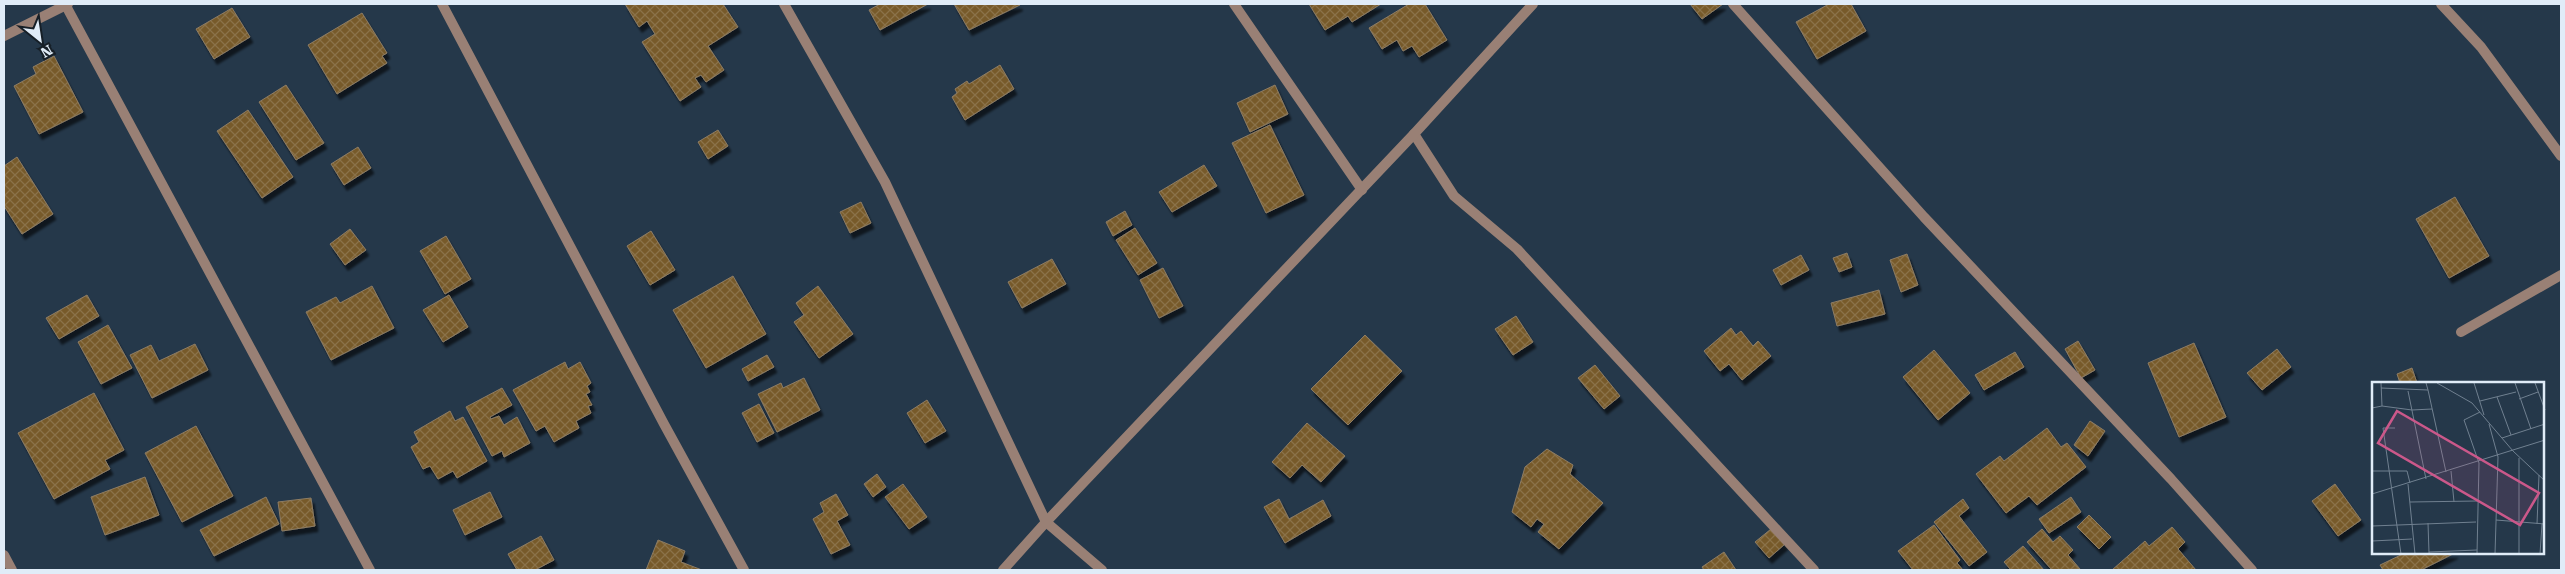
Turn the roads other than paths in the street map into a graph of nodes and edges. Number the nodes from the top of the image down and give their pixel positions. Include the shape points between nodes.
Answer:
1 (66, 4) edge
2 (442, 4) edge
3 (784, 4) edge
4 (1234, 4) edge
5 (1533, 4) edge
6 (1733, 4) edge
7 (2441, 4) edge
8 (4, 36) edge
9 (1414, 134) junction
10 (2561, 156) edge
11 (1362, 190) junction
12 (2561, 275) edge
13 (2460, 332) dead end
14 (1046, 522) junction
15 (4, 555) edge
16 (12, 570) edge
17 (370, 570) edge
18 (744, 570) edge
19 (1004, 570) edge
20 (1102, 570) edge
21 (1814, 570) edge
22 (2252, 570) edge

1 - 8 street
1 - 17 street
2 - 18 street
3 - 14 street via 885,182
4 - 11 street
5 - 9 street
6 - 22 street via 1924,217 2171,479
7 - 10 street via 2481,47
9 - 11 street
9 - 21 street via 1454,196 1517,249
11 - 14 street
12 - 13 street
14 - 19 street
14 - 20 street
15 - 16 street

